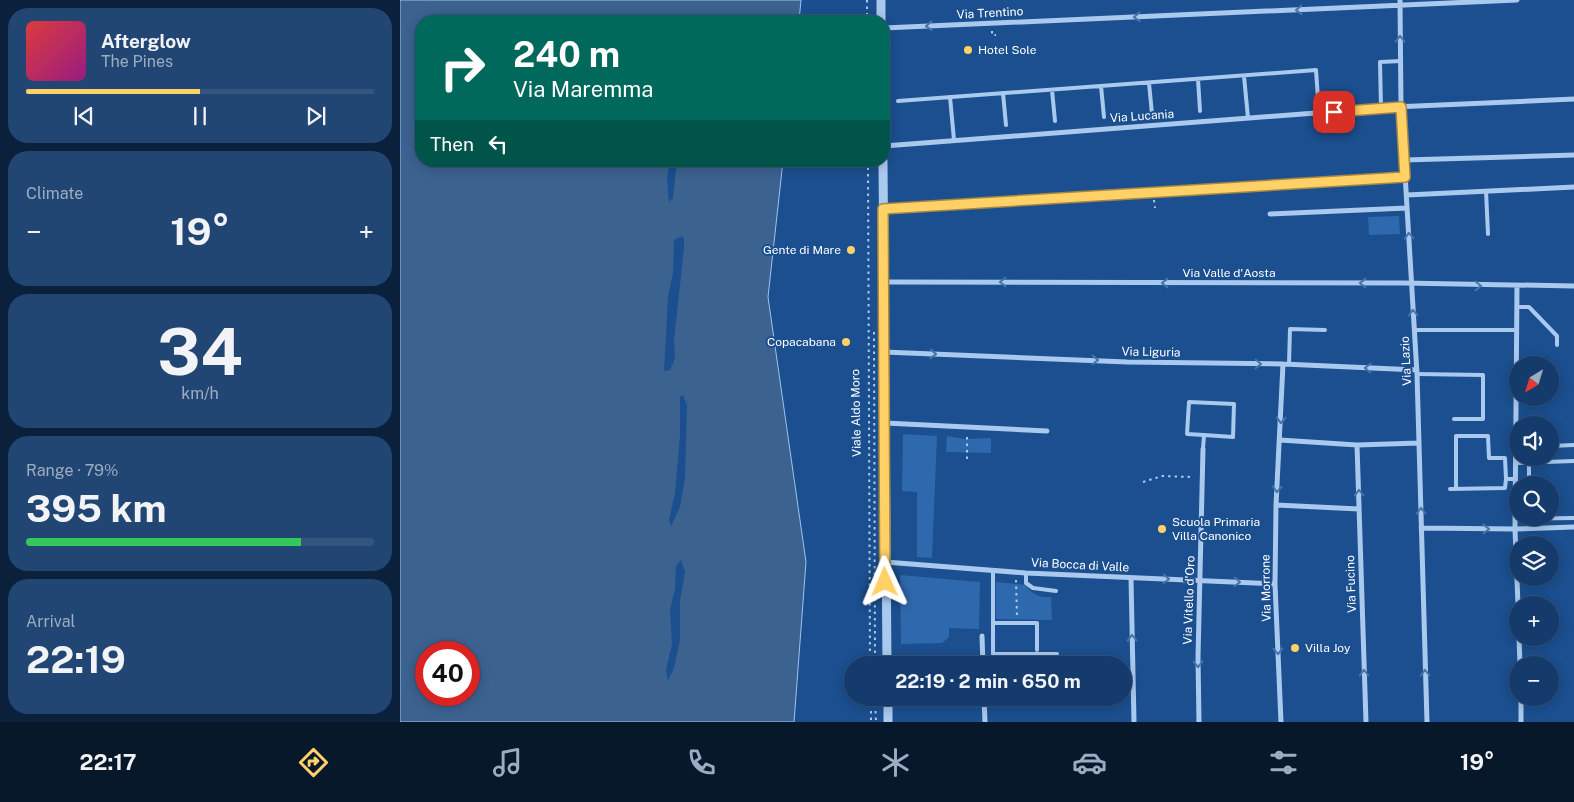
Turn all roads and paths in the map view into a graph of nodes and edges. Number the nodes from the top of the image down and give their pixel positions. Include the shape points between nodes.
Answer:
1 (867, 0) edge
2 (881, 0) edge
3 (1516, 0) edge
4 (1400, 2) edge
5 (867, 15) edge
6 (881, 15) edge
7 (890, 28) edge
8 (1401, 61) junction
9 (1244, 76) junction
10 (1198, 79) junction
11 (1149, 82) junction
12 (1101, 86) junction
13 (1052, 90) junction
14 (1003, 93) junction
15 (950, 97) junction
16 (1574, 99) edge
17 (898, 101) dead end
18 (1401, 107) junction
19 (1381, 108) junction
20 (1200, 110) dead end
21 (1319, 113) junction
22 (1152, 114) dead end
23 (1104, 117) dead end
24 (1248, 118) junction
25 (1055, 121) dead end
26 (1006, 125) dead end
27 (954, 140) junction
28 (890, 145) edge
29 (1574, 155) edge
30 (1405, 160) junction
31 (868, 167) edge
32 (883, 167) edge
33 (1405, 177) junction
34 (1574, 188) edge
35 (1486, 191) junction
36 (1406, 195) junction
37 (1407, 208) junction
38 (883, 209) junction
39 (1270, 214) dead end
40 (1488, 234) dead end
41 (883, 282) junction
42 (1412, 284) junction
43 (1517, 286) junction
44 (1574, 286) edge
45 (1517, 307) junction
46 (874, 325) dead end
47 (1324, 330) dead end
48 (1414, 330) junction
49 (1517, 330) junction
50 (1557, 345) dead end
51 (884, 352) junction
52 (1286, 364) junction
53 (1417, 372) junction
54 (1517, 416) edge
55 (1454, 419) dead end
56 (885, 423) junction
57 (968, 427) junction
58 (1047, 431) dead end
59 (1204, 435) junction
60 (1280, 440) junction
61 (1419, 443) junction
62 (1357, 445) junction
63 (1574, 445) edge
64 (1559, 446) edge
65 (1203, 449) joint
66 (1505, 458) junction
67 (967, 459) dead end
68 (1509, 459) edge
69 (1559, 461) edge
70 (1574, 461) edge
71 (1192, 476) dead end
72 (1506, 479) joint
73 (1143, 482) dead end
74 (1456, 488) junction
75 (1450, 489) dead end
76 (1276, 505) junction
77 (1359, 509) junction
78 (1559, 518) edge
79 (1574, 518) edge
80 (1174, 521) dead end
81 (1188, 522) dead end
82 (1574, 526) edge
83 (1421, 528) junction
84 (1515, 529) junction
85 (885, 562) junction
86 (993, 570) junction
87 (1016, 572) junction
88 (1026, 573) junction
89 (1131, 578) junction
90 (1200, 580) junction
91 (1275, 584) junction
92 (1056, 591) dead end
93 (1518, 596) edge
94 (993, 623) junction
95 (1017, 623) junction
96 (982, 636) dead end
97 (1038, 650) dead end
98 (1057, 654) dead end
99 (870, 656) edge
100 (875, 656) edge
101 (887, 656) edge
102 (983, 656) edge
103 (871, 706) edge
104 (876, 706) edge
105 (888, 706) edge
106 (984, 706) edge
107 (1520, 706) edge
108 (871, 722) edge
109 (876, 722) edge
110 (888, 722) edge
111 (985, 722) edge
112 (1134, 722) edge
113 (1199, 722) edge
114 (1281, 722) edge
115 (1366, 722) edge
116 (1427, 722) edge
117 (1521, 722) edge

1 - 5 path
2 - 6 street
3 - 4 street, Via Trentino
4 -> 7 street, Via Trentino
8 -> 4 street, Via Lazio
8 - 18 street, Via Lazio
8 - 19 lane via 1380,62
9 - 10 lane
9 - 21 lane via 1316,70
9 - 24 lane
10 - 11 lane
10 - 20 lane
11 - 12 lane
11 - 22 lane
12 - 13 lane
12 - 23 lane
13 - 14 lane
13 - 25 lane
14 - 15 lane
14 - 26 lane
15 - 17 lane
15 - 27 lane
16 - 18 street, Via Lucania
18 - 19 street, Via Lucania
18 - 30 street, Via Lazio
19 - 21 street, Via Lucania
21 - 24 street, Via Lucania
24 - 27 street, Via Lucania
27 - 28 street, Via Lucania
29 - 30 street
30 - 33 street, Via Lazio
31 - 99 path, Viale Aldo Moro
32 - 38 street
33 - 36 street, Via Lazio
33 - 38 street
34 - 35 street
35 - 36 street
35 - 40 lane
36 - 37 street, Via Lazio
37 - 39 street
42 -> 37 street, Via Lazio
38 - 41 street
42 -> 41 street, Via Valle d'Aosta
41 - 51 street
42 -> 43 street, Via Valle d'Aosta
48 -> 42 street, Via Lazio
43 - 44 street, Via Valle d'Aosta
43 - 45 street
45 - 49 street
45 - 50 lane via 1529,307 1557,336
46 - 100 path, Viale Aldo Moro
47 - 52 lane via 1290,329
48 - 49 lane
48 - 53 street, Via Lazio
49 - 54 street
51 -> 52 street, Via Liguria via 1127,362
51 - 56 street
53 -> 52 street, Via Liguria
52 -> 60 street, Via Morrone
53 - 55 lane via 1483,375 1483,419
53 - 61 street, Via Lazio
56 - 57 street
56 - 85 street
57 - 58 street
57 - 67 path
59 - 59 lane via 1233,437 1234,404 1189,402 1188,434
59 - 65 lane
60 - 62 street
60 -> 76 street, Via Morrone
61 - 62 street
83 -> 61 street, Via Lazio
77 -> 62 street, Via Fucino
63 - 64 lane
65 - 90 street, Via Vitello d'Oro
66 - 68 lane
66 - 72 lane
66 - 74 lane via 1488,458 1488,436 1456,436
69 - 70 lane
71 - 73 path via 1162,476
72 - 74 lane via 1505,488
74 - 75 lane
76 - 77 street
76 - 91 street, Via Morrone
115 -> 77 street, Via Fucino
78 - 79 lane
80 - 81 path
82 - 84 street
83 -> 84 street
116 -> 83 street, Via Lazio
84 - 93 street
85 - 86 street, Via Bocca di Valle
85 - 101 street
86 - 87 street, Via Bocca di Valle
86 - 94 lane
87 - 88 street, Via Bocca di Valle
87 - 95 path
88 - 89 street, Via Bocca di Valle
88 - 92 lane via 1026,583 1033,588
89 -> 90 street, Via Bocca di Valle
112 -> 89 street
90 -> 91 street, Via Bocca di Valle
90 -> 113 street, Via Vitello d'Oro
91 -> 114 street, Via Morrone
94 - 95 lane
94 - 98 lane via 993,654
95 - 97 lane via 1036,623
96 - 102 street
103 - 108 path
104 - 109 path
105 - 110 street
106 - 111 street
107 - 117 street

